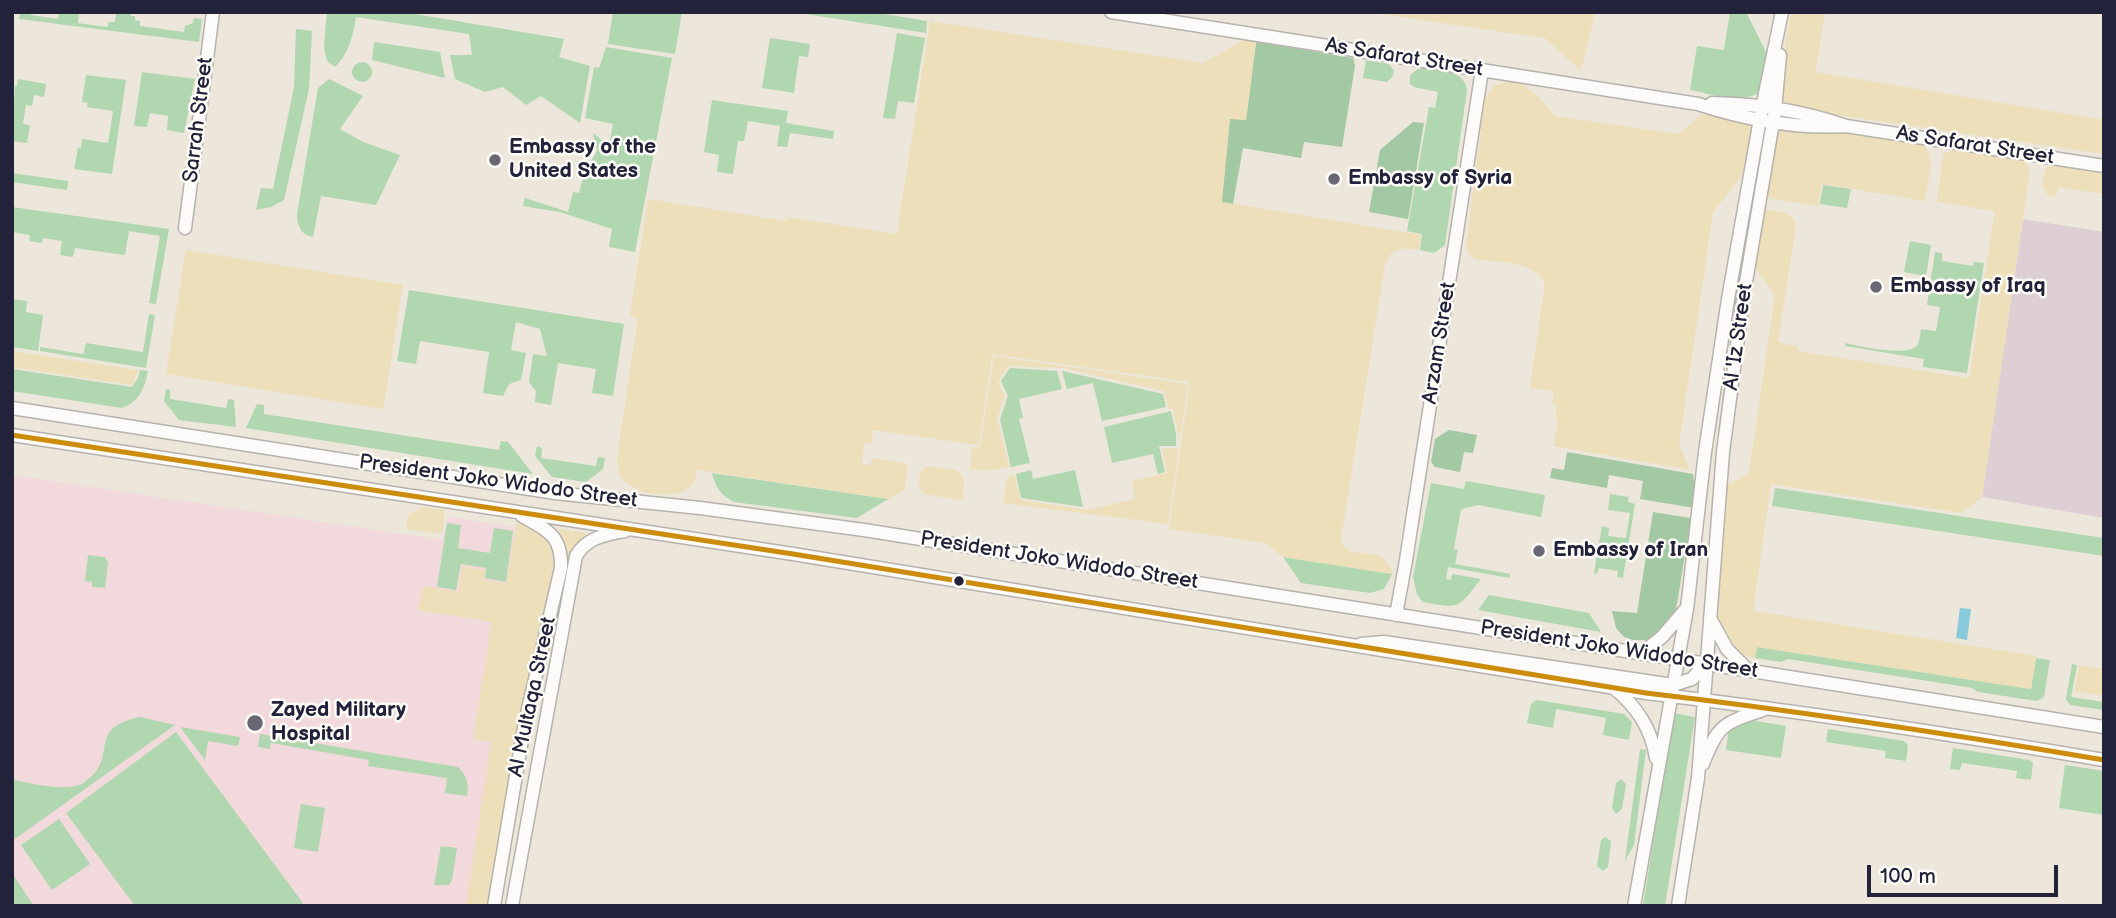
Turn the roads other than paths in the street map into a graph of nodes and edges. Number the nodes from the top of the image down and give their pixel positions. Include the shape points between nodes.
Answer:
1 (213, 12) edge
2 (1111, 12) edge
3 (1783, 12) edge
4 (1482, 70) junction
5 (1767, 114) junction
6 (2104, 166) edge
7 (185, 228) dead end
8 (12, 408) edge
9 (12, 435) edge
10 (513, 512) junction
11 (632, 529) junction
12 (1687, 609) junction
13 (1396, 615) junction
14 (1710, 617) junction
15 (1350, 647) junction
16 (1643, 652) junction
17 (1678, 659) junction
18 (1705, 663) junction
19 (1749, 670) junction
20 (1614, 688) junction
21 (1672, 691) junction
22 (1702, 699) junction
23 (1768, 708) junction
24 (2104, 727) edge
25 (2104, 760) edge
26 (1657, 771) junction
27 (1698, 778) junction
28 (495, 906) edge
29 (512, 906) edge
30 (1634, 906) edge
31 (1678, 906) edge

1 - 7 street, Sarrah Street
2 - 4 street, As Safarat Street
3 - 5 street, Al 'Iz Street
4 - 5 street, As Safarat Street
4 - 13 street, Arzam Street
5 - 6 street, As Safarat Street via 1803,126 1846,126
5 - 12 street, Al 'Iz Street via 1724,323
5 - 14 street, Al 'Iz Street via 1723,452
8 - 13 street, President Joko Widodo Street via 555,493 864,530
9 - 10 street, President Joko Widodo Street
10 - 11 street, President Joko Widodo Street
10 - 28 street, Al Multaqa Street via 551,533 560,548 561,568 526,722
11 - 15 street, President Joko Widodo Street
11 - 29 street, Al Multaqa Street via 593,539 576,556
12 - 16 street
12 - 17 street, Al 'Iz Street
13 - 16 street, President Joko Widodo Street
14 - 18 street, Al 'Iz Street
14 - 19 street via 1727,649
15 - 20 street, President Joko Widodo Street
15 - 21 street via 1384,642
16 - 17 street, President Joko Widodo Street
17 - 18 street, President Joko Widodo Street
17 - 21 street, Al 'Iz Street
18 - 19 street, President Joko Widodo Street
18 - 21 street via 1692,679
18 - 22 street, Al 'Iz Street
19 - 24 street, President Joko Widodo Street
20 - 21 street, President Joko Widodo Street
20 - 26 street via 1646,724
21 - 22 street, President Joko Widodo Street
21 - 26 street, Al 'Iz Street
22 - 23 street, President Joko Widodo Street
22 - 27 street, Al 'Iz Street
23 - 25 street, President Joko Widodo Street
23 - 27 street via 1721,728
26 - 30 street, Al 'Iz Street
27 - 31 street

